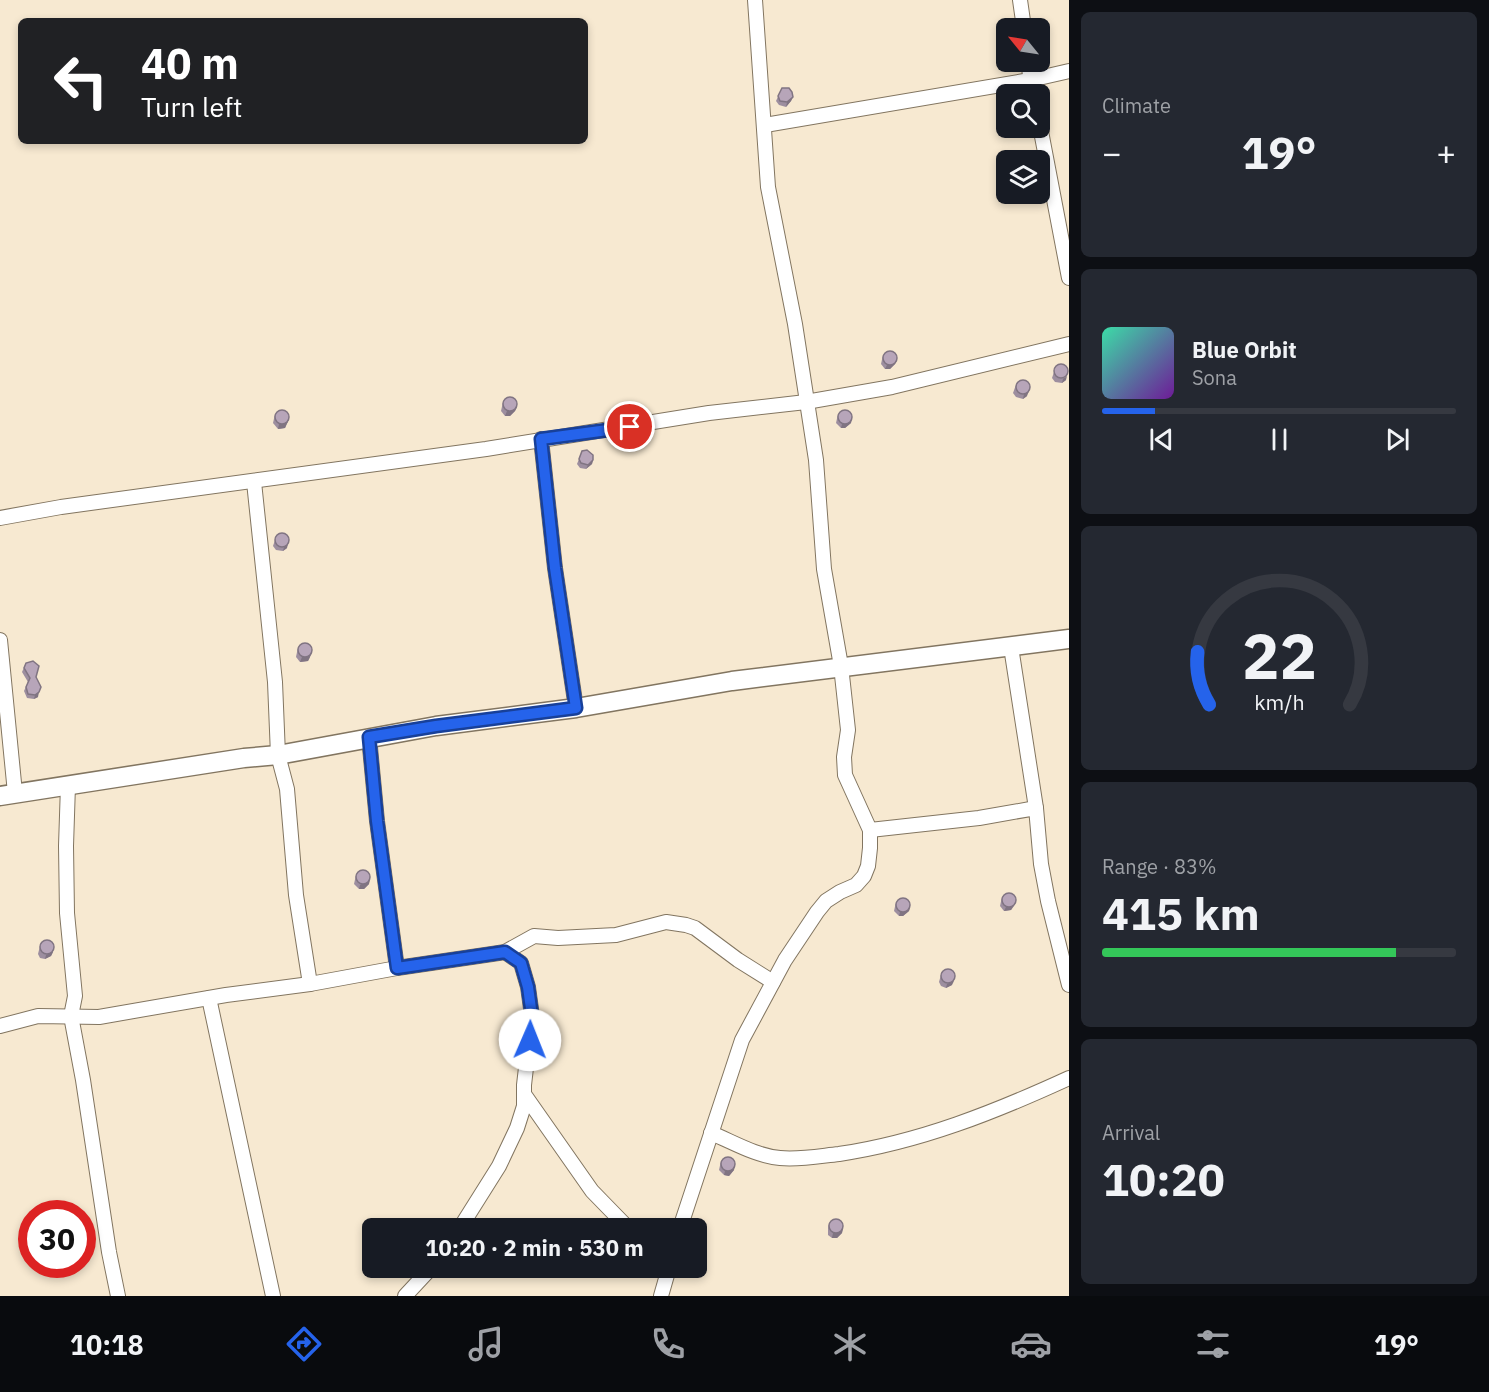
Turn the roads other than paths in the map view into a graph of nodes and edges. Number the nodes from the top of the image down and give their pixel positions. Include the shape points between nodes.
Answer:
1 (755, 0) edge
2 (1020, 0) edge
3 (1023, 18) edge
4 (1069, 71) edge
5 (1029, 72) edge
6 (1030, 80) junction
7 (1031, 84) edge
8 (765, 125) junction
9 (1042, 138) edge
10 (1069, 278) edge
11 (1069, 344) edge
12 (806, 402) junction
13 (541, 439) junction
14 (254, 482) junction
15 (0, 518) edge
16 (1069, 639) edge
17 (0, 640) edge
18 (1011, 647) junction
19 (841, 666) junction
20 (576, 708) junction
21 (369, 737) junction
22 (278, 755) junction
23 (68, 785) junction
24 (8, 794) edge
25 (1036, 808) junction
26 (870, 830) junction
27 (505, 952) junction
28 (397, 968) junction
29 (773, 982) junction
30 (310, 984) junction
31 (1069, 985) edge
32 (209, 998) junction
33 (71, 1016) junction
34 (0, 1026) edge
35 (1069, 1078) edge
36 (524, 1094) junction
37 (711, 1133) junction
38 (466, 1218) edge
39 (618, 1218) edge
40 (683, 1218) edge
41 (422, 1278) edge
42 (665, 1278) edge
43 (118, 1296) edge
44 (273, 1296) edge
45 (405, 1296) edge
46 (661, 1296) edge

1 - 8 street
2 - 3 street
4 - 6 street
5 - 6 street
6 - 7 street
6 - 8 street
8 - 12 street via 768,187
9 - 10 street
11 - 12 street via 892,387
12 - 13 street
12 - 19 street via 816,460 824,569
13 - 14 street
13 - 20 street
14 - 15 street
14 - 22 street via 275,682
16 - 18 street
17 - 24 street
18 - 19 street
18 - 25 street
19 - 20 street
19 - 26 street via 848,730 845,775
20 - 21 street
21 - 22 street
21 - 28 street
22 - 23 street
22 - 30 street via 287,789 296,895
23 - 24 street
23 - 33 street via 67,913 75,996
25 - 26 street
25 - 31 street via 1041,864
26 - 29 street via 864,876 826,902
27 - 28 street
27 - 29 street via 534,936 616,935 666,922 695,928
27 - 36 street via 521,963 532,1016
28 - 30 street
29 - 37 street via 742,1040
30 - 32 street
32 - 33 street via 99,1017
32 - 44 street
33 - 34 street via 38,1016
33 - 43 street
35 - 37 street via 981,1116 872,1149 811,1158 779,1158 748,1150
36 - 38 street via 517,1128
36 - 39 street via 592,1191
37 - 40 street
41 - 45 street
42 - 46 street

